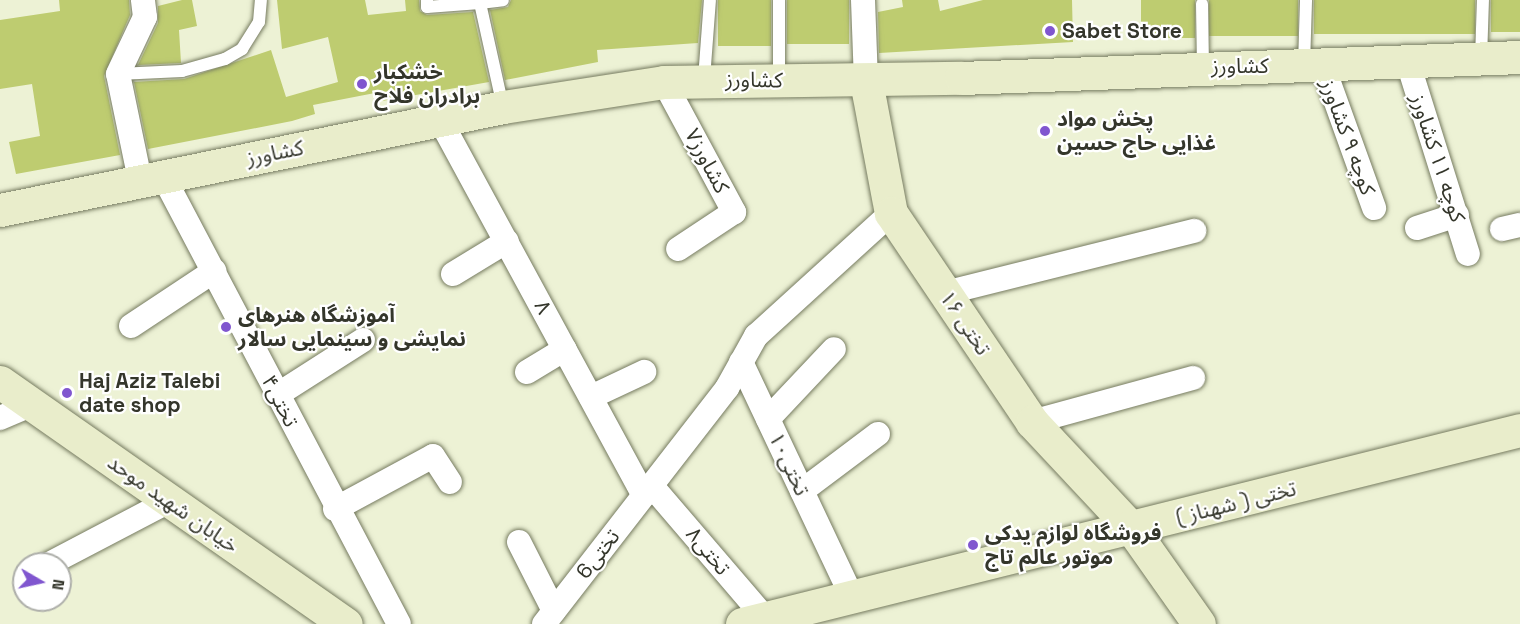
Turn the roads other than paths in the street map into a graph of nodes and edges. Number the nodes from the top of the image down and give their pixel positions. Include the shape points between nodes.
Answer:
1 (143, 0) edge
2 (261, 0) edge
3 (427, 0) edge
4 (503, 0) edge
5 (710, 0) edge
6 (779, 0) edge
7 (863, 0) edge
8 (1306, 0) edge
9 (1483, 0) edge
10 (480, 3) junction
11 (1202, 4) dead end
12 (1520, 57) edge
13 (1481, 60) junction
14 (1408, 63) junction
15 (1313, 66) junction
16 (1203, 67) junction
17 (118, 74) junction
18 (704, 79) junction
19 (779, 81) junction
20 (866, 81) junction
21 (664, 82) junction
22 (503, 107) junction
23 (440, 120) junction
24 (151, 178) junction
25 (1374, 208) dead end
26 (0, 210) edge
27 (891, 213) junction
28 (1457, 215) junction
29 (1417, 228) dead end
30 (1194, 231) dead end
31 (507, 241) junction
32 (678, 249) dead end
33 (1468, 254) dead end
34 (214, 271) junction
35 (453, 274) dead end
36 (945, 293) junction
37 (131, 326) dead end
38 (363, 340) dead end
39 (565, 349) junction
40 (834, 349) dead end
41 (741, 362) junction
42 (527, 372) dead end
43 (644, 372) dead end
44 (1193, 378) dead end
45 (0, 382) edge
46 (277, 395) junction
47 (591, 397) junction
48 (31, 405) junction
49 (0, 418) edge
50 (768, 419) junction
51 (1032, 422) junction
52 (1520, 430) edge
53 (878, 434) dead end
54 (450, 482) dead end
55 (648, 490) junction
56 (802, 491) junction
57 (169, 501) junction
58 (335, 509) junction
59 (1132, 529) junction
60 (519, 542) dead end
61 (72, 552) edge
62 (852, 597) junction
63 (549, 618) edge
64 (754, 621) edge
65 (346, 624) edge
66 (399, 624) edge
67 (1199, 624) edge

1 - 17 street via 145,17
2 - 17 lane via 259,22 242,49 225,59 182,71
3 - 10 lane via 427,7
4 - 10 lane
5 - 18 lane
6 - 19 lane
7 - 20 street
8 - 15 lane
9 - 13 lane
10 - 22 lane
11 - 16 lane
12 - 13 street, کشاورز
13 - 14 street, کشاورز
14 - 15 street, کشاورز
14 - 28 street, کوچه ۱۱ کشاورز
15 - 16 street, کشاورز
15 - 25 street, کوچه ۹ کشاورز
16 - 20 street, کشاورز
17 - 24 street, تختی۴
18 - 19 street, کشاورز
18 - 21 street, کشاورز
19 - 20 street, کشاورز
20 - 27 street, تختی ۱۶
21 - 22 street, کشاورز
21 - 32 street, ۷کشاورز via 734,212
22 - 23 street, کشاورز
23 - 24 street, کشاورز
23 - 31 street, ۸
24 - 26 street, کشاورز
24 - 34 street, تختی۴
27 - 36 street, تختی ۱۶
27 - 41 street, 6تختی via 756,336
28 - 29 street
28 - 33 street, کوچه ۱۱ کشاورز
30 - 36 street
31 - 35 street
31 - 39 street, ۸
34 - 37 street
34 - 46 street, تختی۴
36 - 51 street, تختی ۱۶
38 - 46 street
39 - 42 street
39 - 47 street, ۸
40 - 50 street
41 - 50 street, تختی۱۰
41 - 55 street, 6تختی
43 - 47 street
44 - 51 street
45 - 48 street, خیابان شهید موحد
46 - 58 street, تختی۴
47 - 55 street, ۸
48 - 49 street
48 - 57 street, خیابان شهید موحد
50 - 56 street, تختی۱۰
51 - 59 street, تختی ۱۶
52 - 59 street, تختی ( شهناز )
53 - 56 street
54 - 58 street via 433,456
55 - 63 street, 6تختی
55 - 64 street, تختی۸
56 - 62 street, تختی۱۰
57 - 61 street
57 - 65 street, خیابان شهید موحد
58 - 66 street, تختی۴
59 - 62 street, تختی ( شهناز )
59 - 67 street, تختی ۱۶
60 - 63 street
62 - 64 street, تختی ( شهناز )

